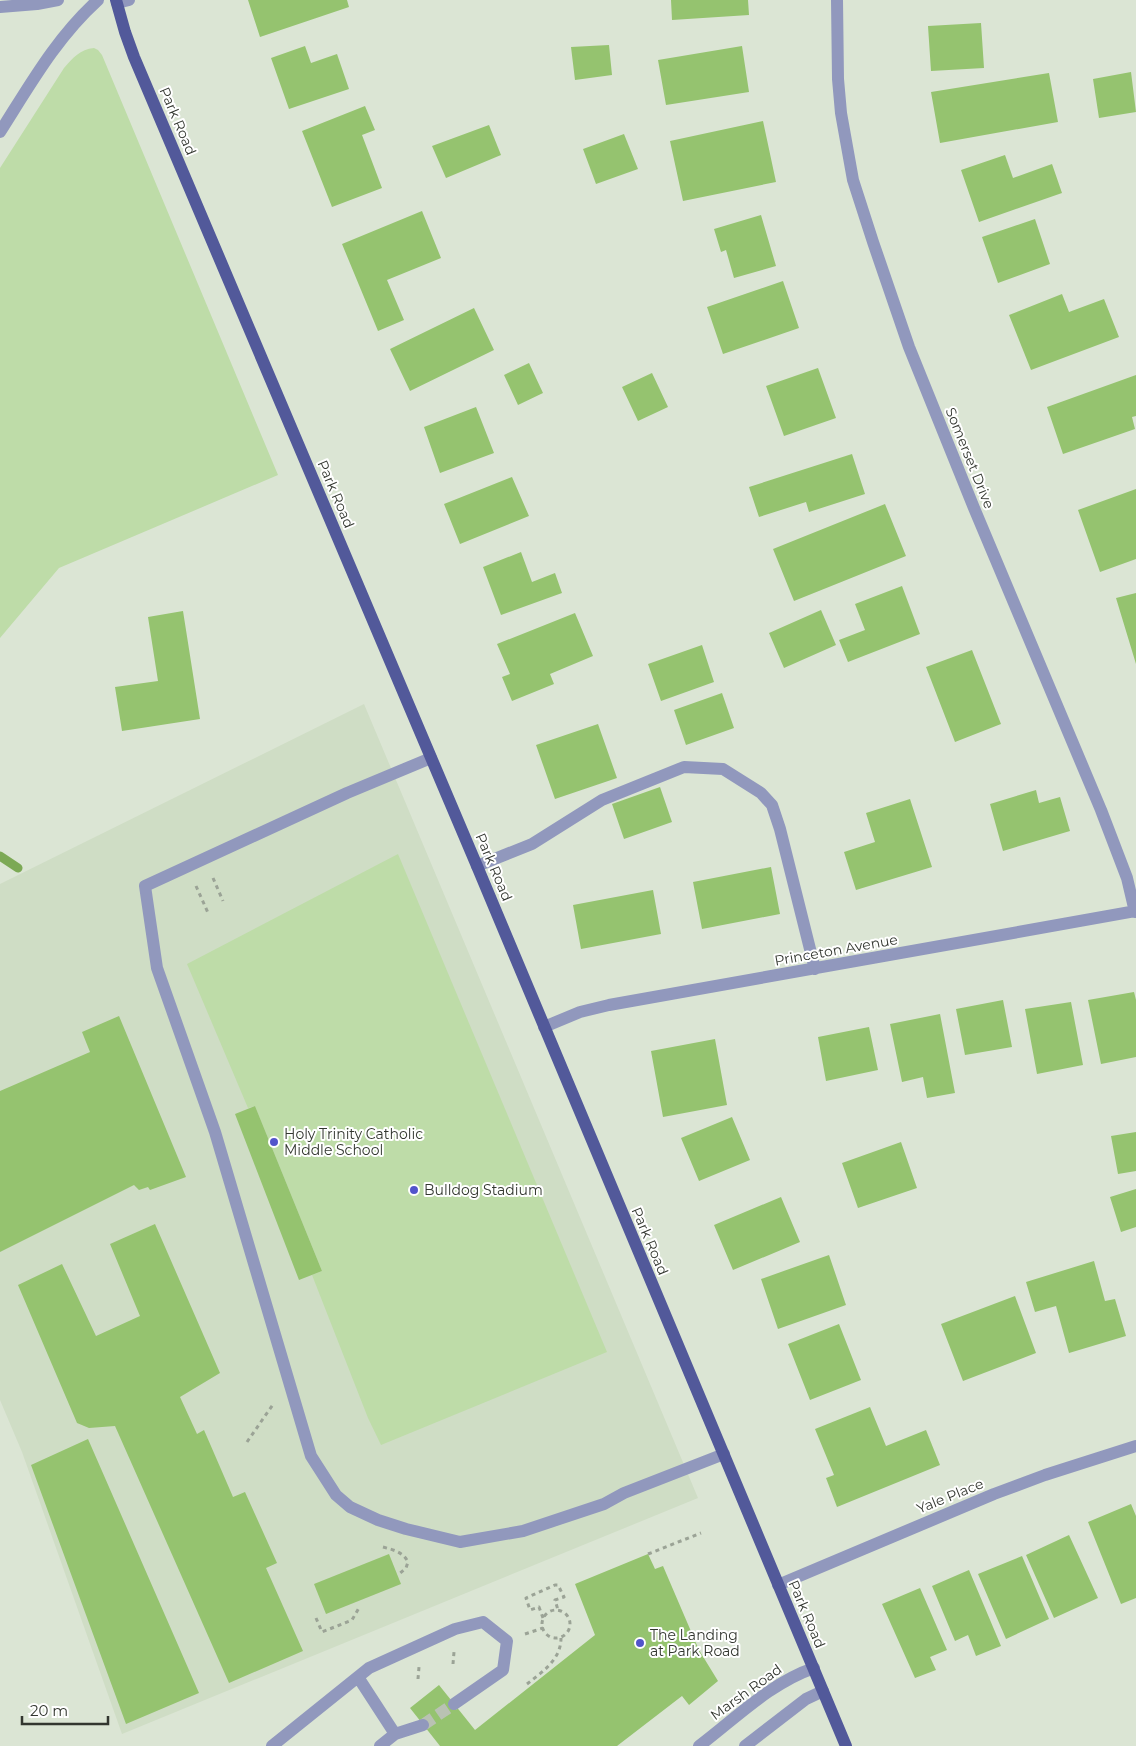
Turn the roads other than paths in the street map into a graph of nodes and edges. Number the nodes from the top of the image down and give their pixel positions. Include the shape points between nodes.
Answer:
1 (58, 0) edge
2 (98, 0) edge
3 (837, 0) edge
4 (121, 1) edge
5 (0, 7) edge
6 (0, 132) edge
7 (431, 758) junction
8 (477, 866) junction
9 (1135, 912) edge
10 (815, 969) junction
11 (544, 1026) junction
12 (1136, 1446) edge
13 (724, 1454) junction
14 (778, 1585) junction
15 (814, 1668) junction
16 (358, 1677) junction
17 (823, 1691) junction
18 (454, 1704) tunnel mouth
19 (423, 1725) tunnel mouth
20 (395, 1734) junction
21 (272, 1746) edge
22 (380, 1746) edge
23 (699, 1746) edge
24 (745, 1746) edge
25 (846, 1746) edge

1 - 5 street
2 - 6 street via 69,28 49,54
3 - 9 street, Somerset Drive via 841,113 853,180 872,242 963,481 1101,810 1127,878
4 - 7 main road, Park Road via 125,32 134,57
7 - 8 main road, Park Road
7 - 13 street via 346,793 146,886 157,968 215,1132 311,1456 336,1495 350,1507 406,1530 460,1542 523,1531 604,1504
8 - 10 street via 532,844 602,800 684,768 723,769 761,792 772,805
8 - 11 main road, Park Road
9 - 10 street, Princeton Avenue
10 - 11 street, Princeton Avenue via 609,1005
11 - 13 main road, Park Road
12 - 14 street, Yale Place via 994,1494
13 - 14 main road, Park Road
14 - 15 main road, Park Road
15 - 17 main road, Park Road
15 - 23 street, Marsh Road via 773,1689
16 - 18 street via 369,1668 455,1630 482,1622 507,1641 503,1670
16 - 20 street
16 - 21 street
17 - 24 street via 806,1699
17 - 25 main road, Park Road
19 - 20 street
20 - 22 street

